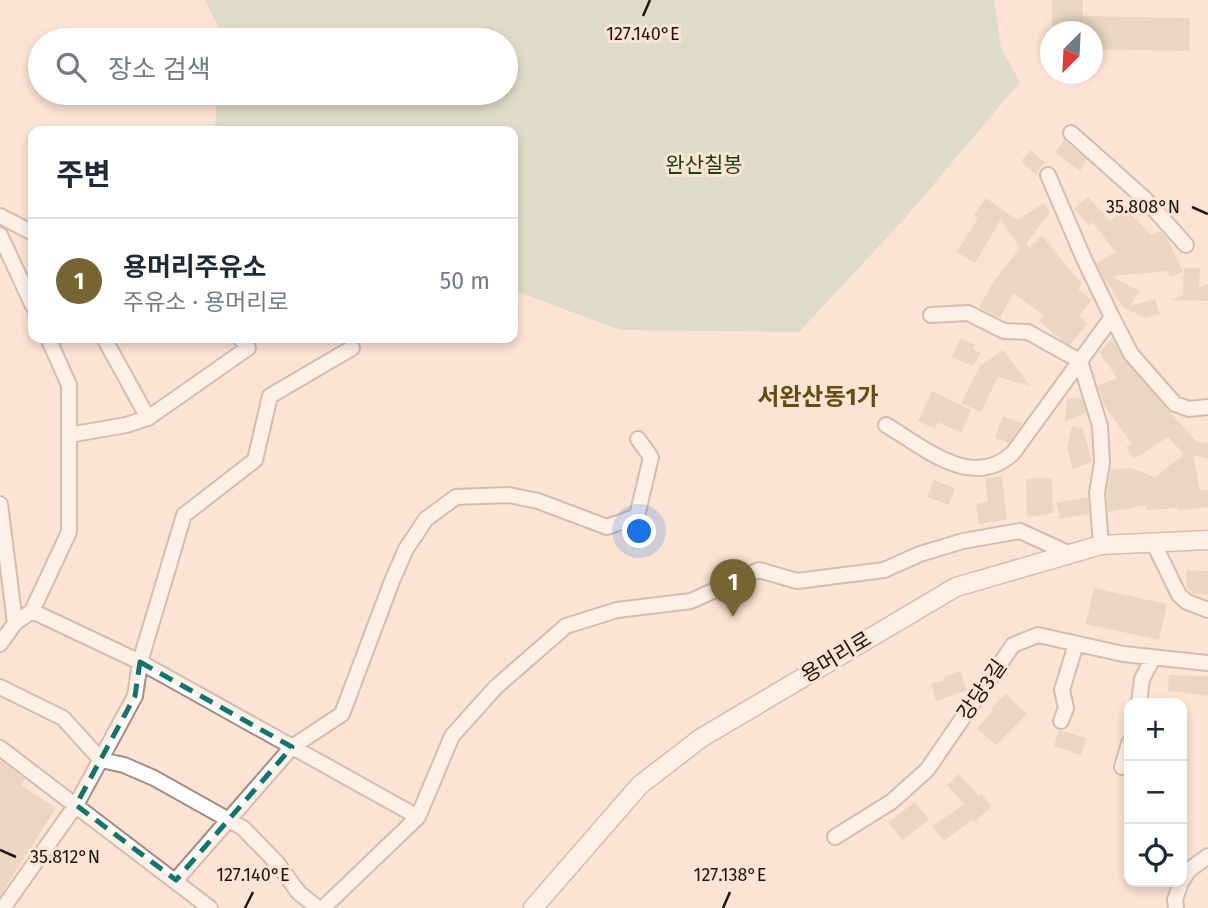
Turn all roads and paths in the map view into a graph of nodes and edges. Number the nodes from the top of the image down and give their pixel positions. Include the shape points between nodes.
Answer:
1 (1071, 133) dead end
2 (1048, 175) dead end
3 (0, 216) edge
4 (28, 230) edge
5 (0, 235) edge
6 (1186, 245) dead end
7 (28, 295) edge
8 (932, 315) dead end
9 (1112, 317) junction
10 (50, 343) edge
11 (107, 343) edge
12 (244, 343) edge
13 (352, 348) dead end
14 (1080, 361) junction
15 (1208, 407) edge
16 (148, 418) junction
17 (886, 425) dead end
18 (69, 435) junction
19 (638, 439) dead end
20 (0, 504) edge
21 (1208, 540) edge
22 (1153, 542) junction
23 (1101, 545) junction
24 (1070, 554) junction
25 (1208, 610) edge
26 (32, 611) junction
27 (15, 623) junction
28 (1076, 644) junction
29 (0, 645) edge
30 (1153, 658) junction
31 (140, 662) junction
32 (1208, 663) edge
33 (0, 687) edge
34 (1140, 698) edge
35 (1061, 721) dead end
36 (292, 747) junction
37 (0, 748) edge
38 (101, 760) junction
39 (1124, 760) edge
40 (1122, 767) dead end
41 (76, 805) junction
42 (418, 817) junction
43 (228, 821) junction
44 (835, 837) dead end
45 (1208, 856) edge
46 (1187, 873) edge
47 (176, 880) junction
48 (1180, 887) edge
49 (3, 908) edge
50 (210, 908) edge
51 (318, 908) edge
52 (323, 908) edge
53 (533, 908) edge
54 (1176, 908) edge

1 - 6 street via 1145,199
2 - 9 street
3 - 4 street
5 - 7 street
8 - 14 street via 968,313 1004,331 1028,332
9 - 14 street
9 - 15 street via 1131,354 1175,404
10 - 18 street via 69,386
11 - 16 street
12 - 16 street via 248,348
13 - 31 street via 271,396 255,460 184,515
14 - 17 street via 1013,453 987,469 969,469 943,458
14 - 23 street via 1100,426 1102,463 1097,493
16 - 18 street
18 - 26 street via 69,532
19 - 36 street via 650,457 637,516 607,527 538,500 509,495 456,497 426,519 392,581 342,714
20 - 27 street
21 - 22 street, 용머리로
22 - 23 street, 용머리로
22 - 25 street via 1179,595
23 - 24 street, 용머리로
24 - 42 street via 1020,530 963,541 884,570 797,581 760,570 691,601 617,610 566,626 496,687 452,736
24 - 53 street, 용머리로 via 956,587 701,738 640,785
26 - 27 street
26 - 31 street
27 - 29 street
28 - 30 street, 강당3길
28 - 35 street via 1062,690 1066,708
28 - 44 street, 강당3길 via 1038,635 1013,645 927,770 891,802
30 - 32 street, 강당3길
30 - 34 street via 1142,679
31 - 36 street
31 - 38 street via 135,696
33 - 38 street via 63,718
36 - 42 street
36 - 43 street
37 - 41 street
38 - 41 street
38 - 43 street via 154,778
39 - 40 street
41 - 47 street
41 - 49 street
42 - 52 street
43 - 47 street
43 - 51 street via 243,828 299,893
45 - 46 street
47 - 50 street
48 - 54 street

